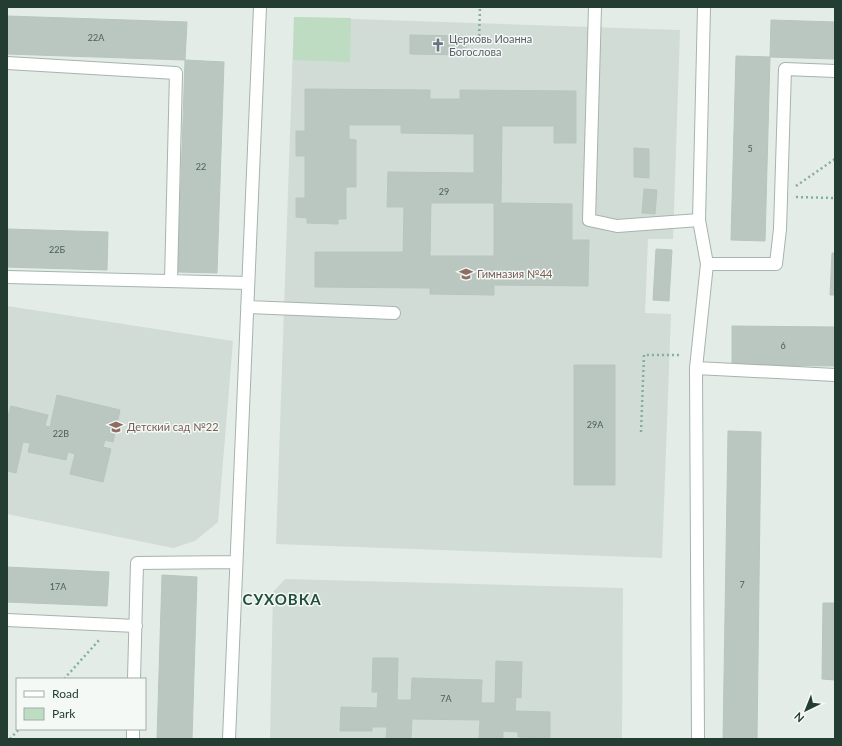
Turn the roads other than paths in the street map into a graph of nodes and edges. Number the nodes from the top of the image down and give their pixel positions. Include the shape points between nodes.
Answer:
1 (260, 7) edge
2 (595, 7) edge
3 (704, 7) edge
4 (7, 63) edge
5 (835, 71) edge
6 (699, 220) junction
7 (707, 264) junction
8 (7, 277) edge
9 (170, 281) junction
10 (248, 282) junction
11 (247, 307) junction
12 (394, 313) dead end
13 (696, 368) junction
14 (835, 375) edge
15 (236, 562) junction
16 (7, 620) edge
17 (136, 626) junction
18 (134, 678) edge
19 (229, 739) edge
20 (698, 739) edge

1 - 10 lane
2 - 6 lane via 589,220 617,226
3 - 6 lane
4 - 9 lane via 176,73
5 - 7 lane via 785,69 780,229 776,264
6 - 7 lane
7 - 13 lane
8 - 9 lane
9 - 10 lane
10 - 11 lane
11 - 12 lane
11 - 15 lane
13 - 14 lane
13 - 20 lane
15 - 17 lane via 137,563
15 - 19 lane
16 - 17 lane
17 - 18 lane

